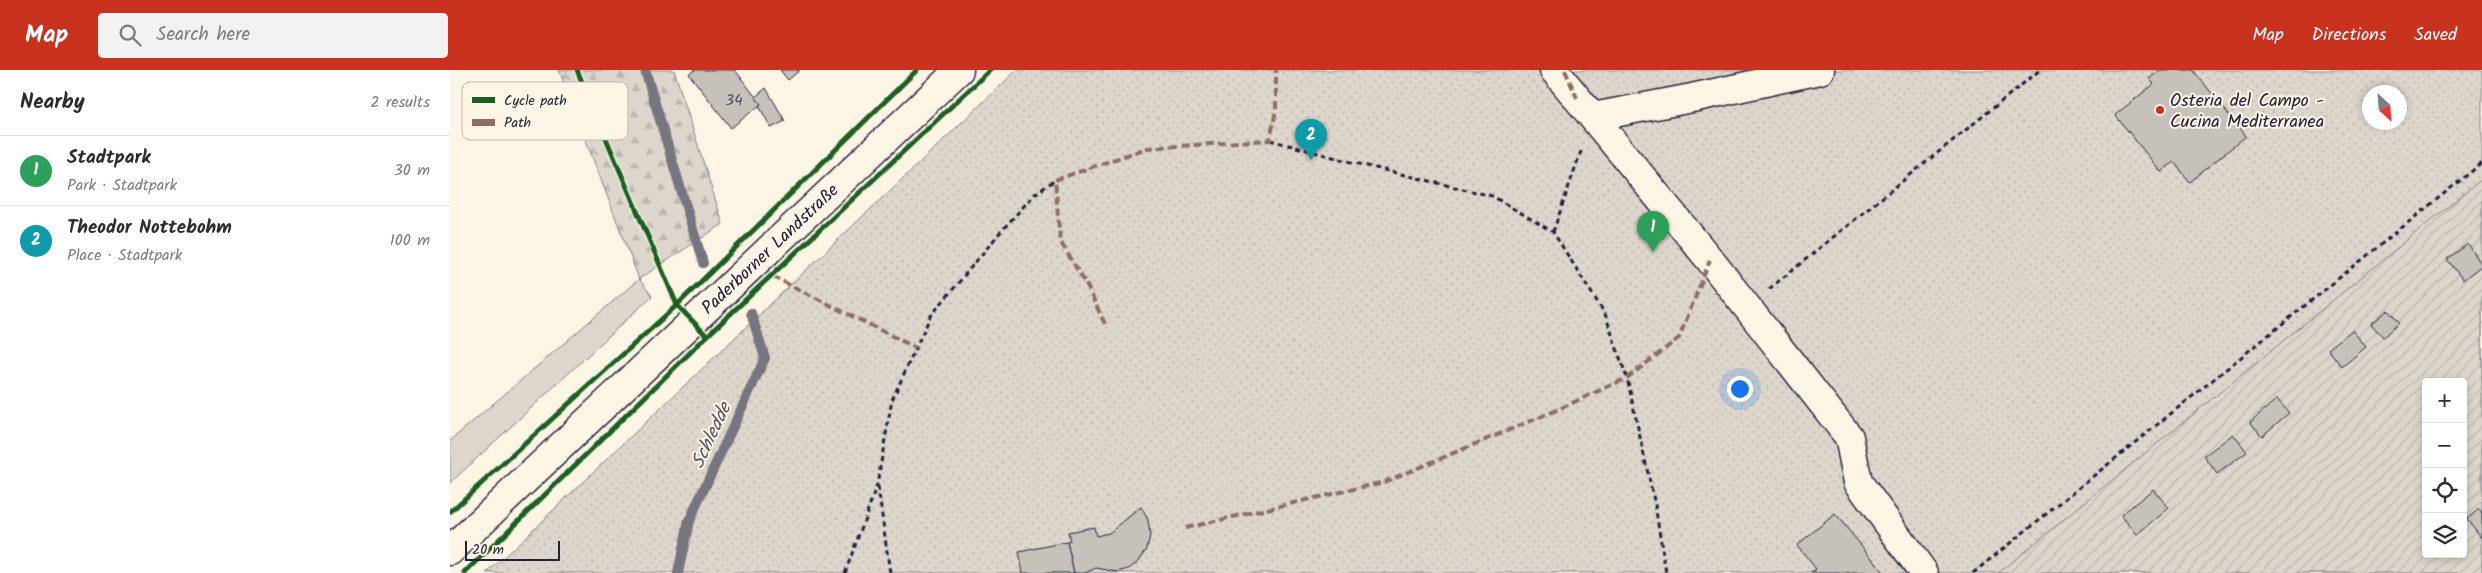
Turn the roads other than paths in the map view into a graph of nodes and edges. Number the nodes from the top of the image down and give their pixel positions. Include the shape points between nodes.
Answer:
1 (959, 70) edge
2 (1554, 70) edge
3 (1820, 70) edge
4 (1592, 117) junction
5 (450, 551) edge
6 (1924, 573) edge

1 - 5 street, Paderborner Landstraße
2 - 4 street
3 - 4 street
4 - 6 street via 1849,437 1858,482

